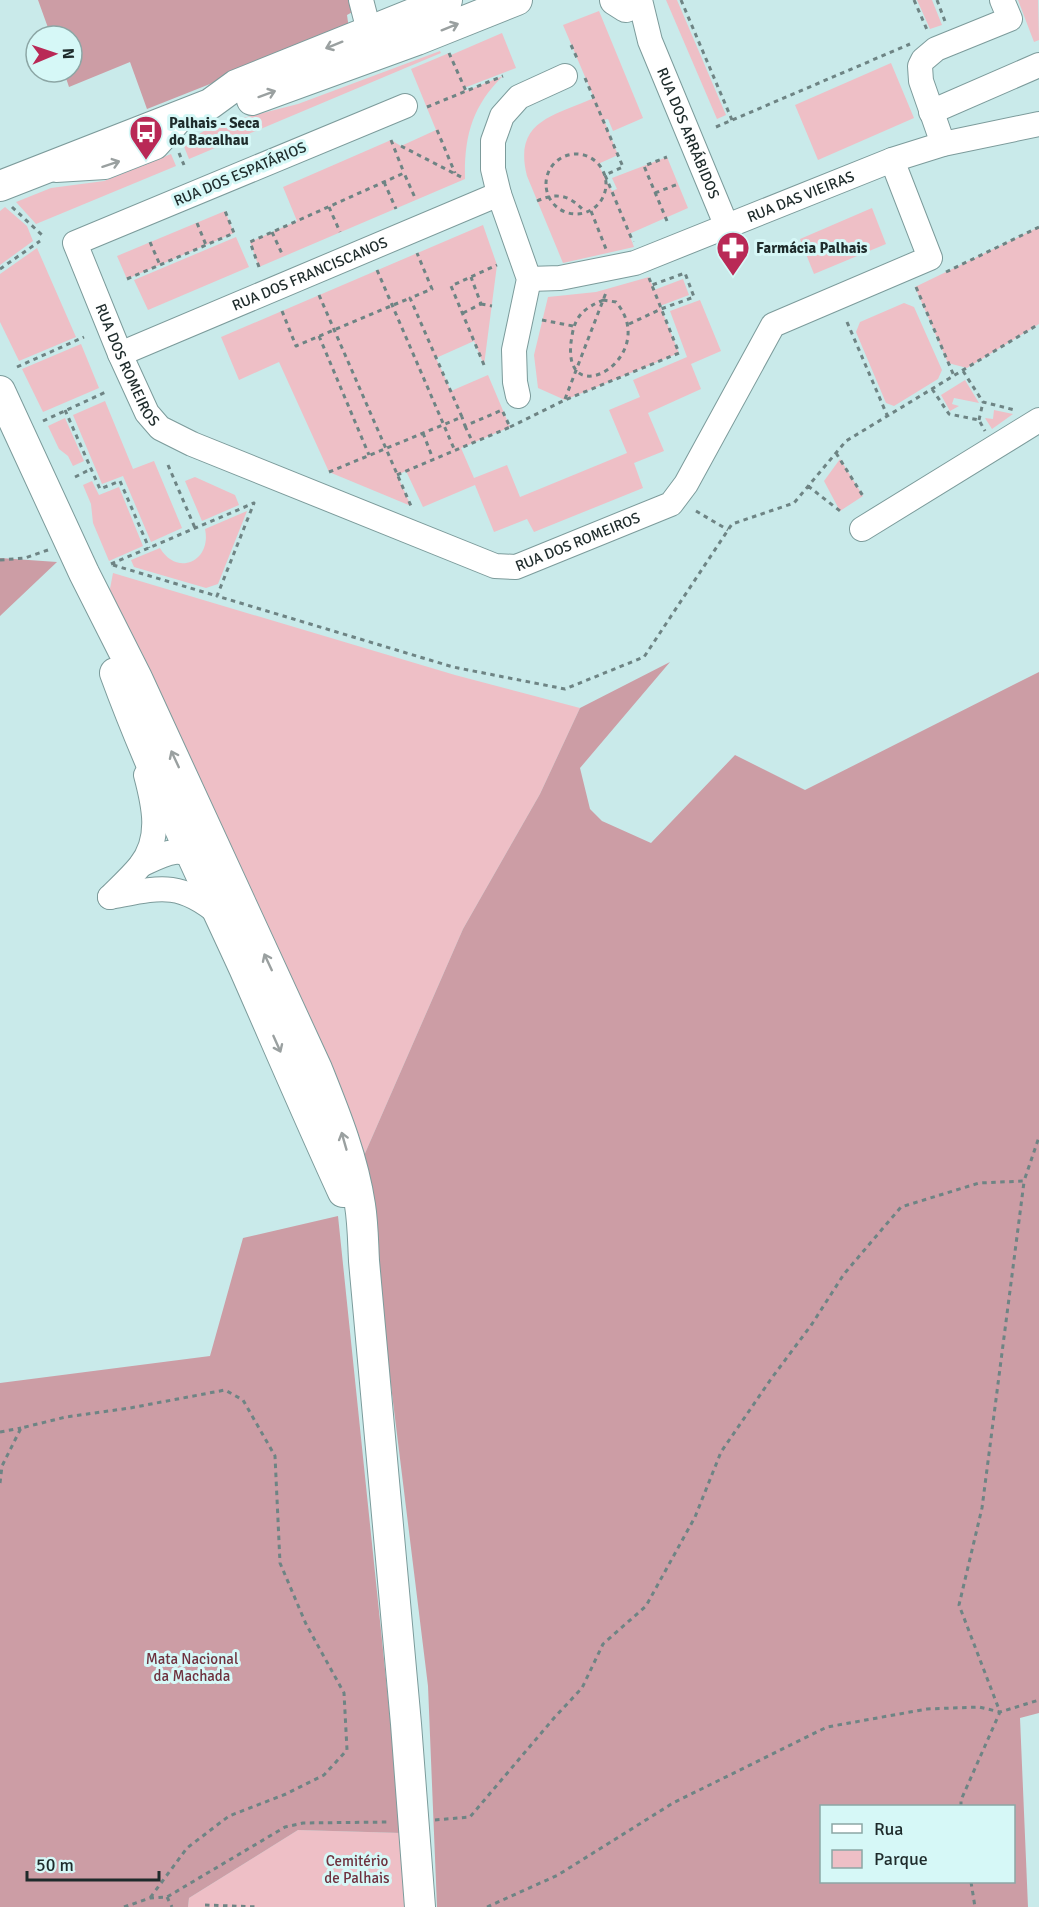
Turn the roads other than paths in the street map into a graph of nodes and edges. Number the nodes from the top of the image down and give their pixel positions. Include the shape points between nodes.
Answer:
1 (361, 0) edge
2 (447, 0) edge
3 (517, 0) edge
4 (1002, 0) edge
5 (626, 2) edge
6 (373, 43) junction
7 (1039, 65) edge
8 (577, 73) road end
9 (416, 107) road end
10 (931, 112) junction
11 (1039, 124) edge
12 (943, 144) junction
13 (892, 160) junction
14 (3, 194) edge
15 (499, 194) junction
16 (727, 227) junction
17 (75, 243) joint
18 (529, 279) junction
19 (120, 354) junction
20 (518, 396) dead end
21 (1, 397) edge
22 (1030, 416) edge
23 (862, 529) dead end
24 (84, 573) junction
25 (131, 717) junction
26 (199, 812) junction
27 (190, 854) junction
28 (141, 865) junction
29 (141, 891) junction
30 (232, 914) junction
31 (420, 1907) edge

1 - 6 street
2 - 6 main road
6 -> 3 main road
4 - 10 street via 1010,19 936,49 923,60 920,73
5 - 16 street, RUA DOS ARRÁBIDOS via 650,40
6 - 14 main road via 236,85 199,108 36,172
7 - 10 street
8 - 15 street via 519,97 502,116 493,141 493,169
9 - 17 street, RUA DOS ESPATÁRIOS
10 - 12 street
11 - 12 street, RUA DAS VIEIRAS
12 - 13 street, RUA DAS VIEIRAS
13 - 16 street, RUA DAS VIEIRAS
13 - 19 street, RUA DOS ROMEIROS via 930,258 773,325 686,484 671,504 516,567 495,566 159,428 147,413
15 - 18 street
15 - 19 street, RUA DOS FRANCISCANOS
16 - 18 street, RUA DAS VIEIRAS via 635,263 560,278
17 - 19 street, RUA DOS ROMEIROS
18 - 20 street via 514,350
21 - 24 main road
22 - 23 street
24 - 25 main road
26 -> 24 main road
25 - 27 main road
25 - 28 street via 155,820 152,842
26 - 27 street via 199,832
26 - 30 main road
27 - 28 street via 167,852
27 - 29 street via 181,870
27 - 30 main road
28 - 29 street via 110,897
29 - 30 street via 174,888
30 - 31 main road via 317,1069 340,1128 359,1196

